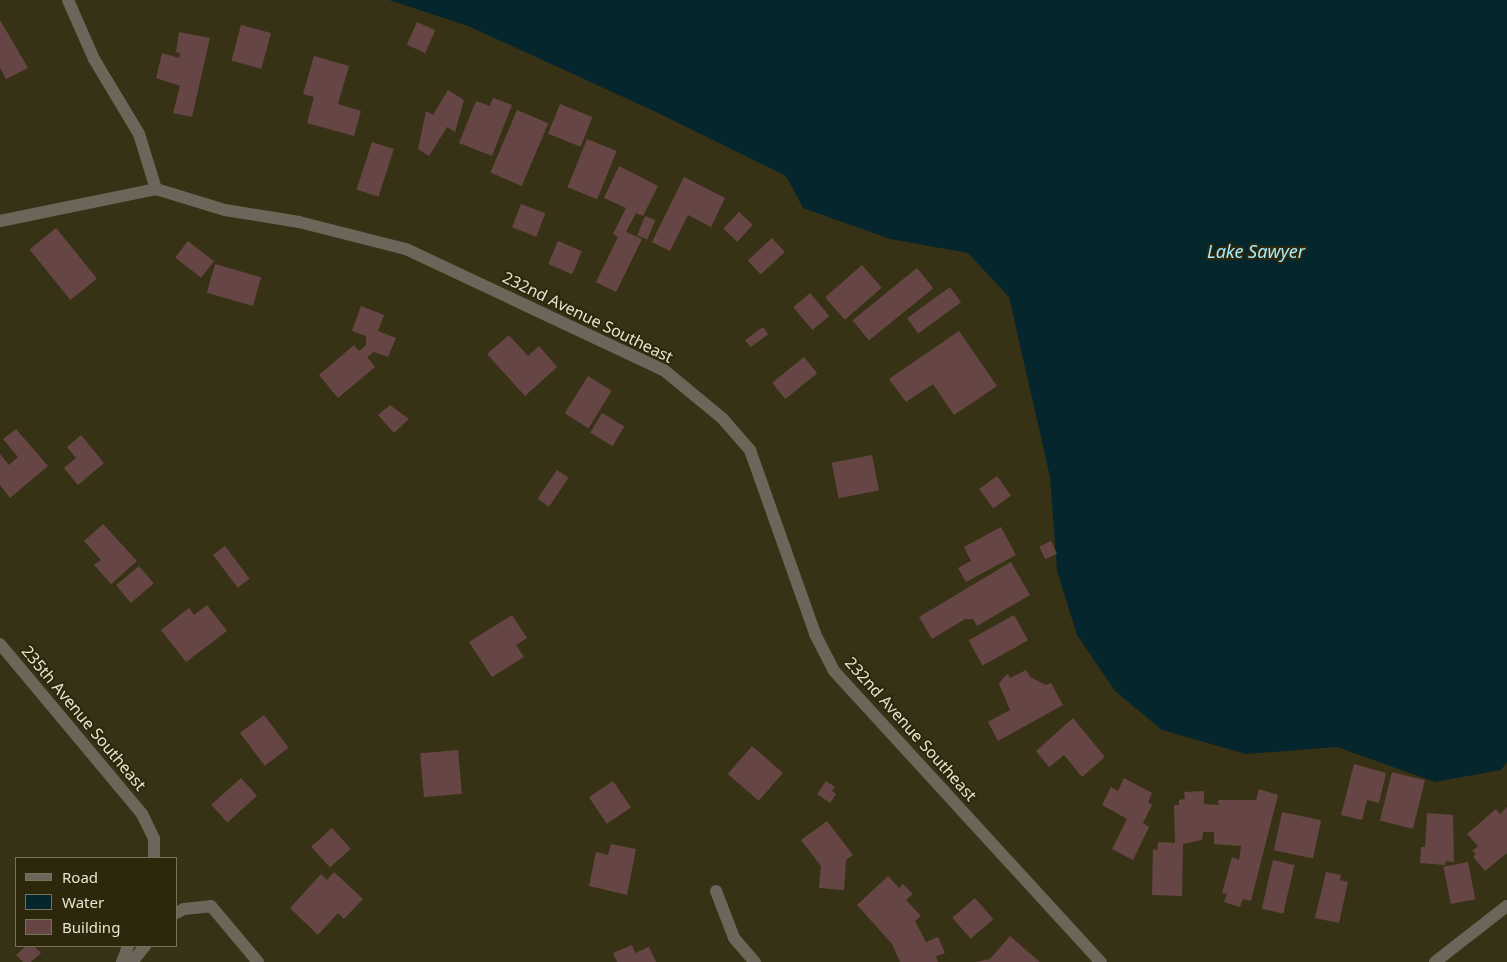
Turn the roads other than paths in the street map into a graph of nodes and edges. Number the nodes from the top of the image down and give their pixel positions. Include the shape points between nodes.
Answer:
1 (68, 0) edge
2 (156, 189) junction
3 (0, 221) edge
4 (0, 644) edge
5 (154, 857) edge
6 (716, 891) dead end
7 (1507, 906) edge
8 (178, 912) edge
9 (128, 947) edge
10 (144, 947) edge
11 (122, 962) edge
12 (132, 962) edge
13 (258, 962) edge
14 (755, 962) edge
15 (1101, 962) edge
16 (1435, 962) edge

1 - 2 street via 94,59 139,134
2 - 3 street
2 - 15 street, 232nd Avenue Southeast via 225,210 299,222 406,250 647,362 690,389 750,450 815,634 834,671
4 - 5 street, 235th Avenue Southeast via 142,814 154,838
6 - 14 street via 734,938
7 - 16 street
8 - 13 street via 184,908 211,906
9 - 11 street
10 - 12 street

